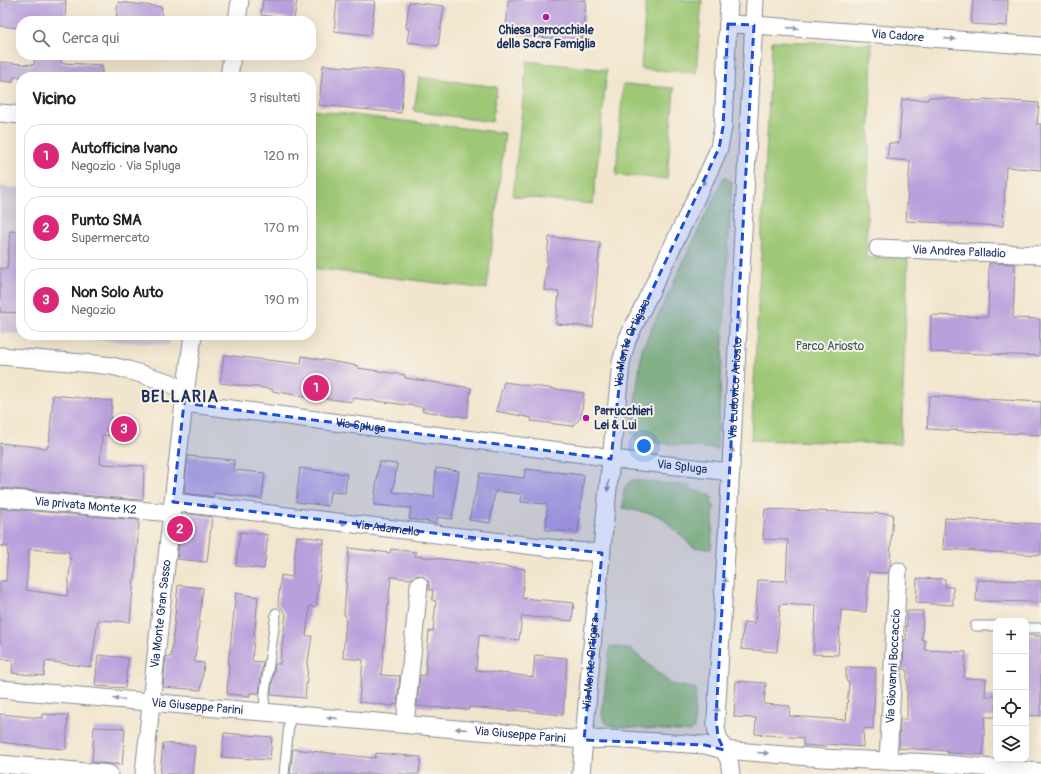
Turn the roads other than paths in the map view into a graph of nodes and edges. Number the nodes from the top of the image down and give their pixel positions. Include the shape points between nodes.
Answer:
1 (240, 0) edge
2 (729, 0) edge
3 (755, 0) edge
4 (238, 16) edge
5 (728, 24) junction
6 (754, 25) junction
7 (1041, 46) edge
8 (231, 60) edge
9 (230, 72) edge
10 (0, 113) edge
11 (16, 115) edge
12 (878, 248) dead end
13 (1041, 255) edge
14 (192, 340) edge
15 (0, 356) edge
16 (185, 394) junction
17 (611, 459) junction
18 (731, 472) junction
19 (0, 498) edge
20 (172, 508) junction
21 (602, 553) junction
22 (898, 571) dead end
23 (419, 585) dead end
24 (276, 612) dead end
25 (976, 626) dead end
26 (993, 626) edge
27 (1029, 628) edge
28 (1041, 628) edge
29 (0, 689) edge
30 (151, 702) junction
31 (264, 712) junction
32 (290, 714) junction
33 (405, 724) junction
34 (584, 740) junction
35 (724, 750) junction
36 (888, 761) junction
37 (0, 764) edge
38 (1041, 772) edge
39 (109, 774) edge
40 (144, 774) edge
41 (284, 774) edge
42 (581, 774) edge
43 (731, 774) edge

1 - 4 street
2 - 5 street, Via Monte Ortigara
3 - 6 street, Via Ludovico Ariosto
5 - 6 street, Via Cadore
5 -> 17 street, Via Monte Ortigara via 721,139 711,167 627,340 619,375
6 -> 7 street, Via Cadore
18 -> 6 street, Via Ludovico Ariosto
8 - 9 street
10 - 11 street
12 - 13 street, Via Andrea Palladio
14 - 16 street, Via Monte Gran Sasso
15 - 16 street, Via Spluga via 112,366 171,383
16 - 17 street, Via Spluga via 192,404
16 - 20 street, Via Monte Gran Sasso
17 - 18 street, Via Spluga
17 -> 21 street, Via Monte Ortigara
35 -> 18 street, Via Ludovico Ariosto via 718,737 716,718
19 - 20 street, Via privata Monte K2
20 -> 21 street, Via Adamello
20 - 30 street, Via Monte Gran Sasso
21 - 34 street, Via Monte Ortigara
22 - 36 street, Via Giovanni Boccaccio
23 - 33 street
24 - 31 lane
25 - 26 lane
27 - 28 lane
30 -> 29 street, Via Giuseppe Parini
30 - 31 street, Via Giuseppe Parini
30 - 40 street, Via Monte Gran Sasso
31 - 32 street, Via Giuseppe Parini
33 -> 32 street, Via Giuseppe Parini
32 - 41 lane
34 -> 33 street, Via Giuseppe Parini
35 -> 34 street, Via Giuseppe Parini via 705,745 609,739
34 - 42 street, Via Monte Ortigara
35 -> 36 street, Via Giuseppe Parini
35 - 43 street, Via Ludovico Ariosto
36 - 38 street, Via Giuseppe Parini
37 - 39 street

